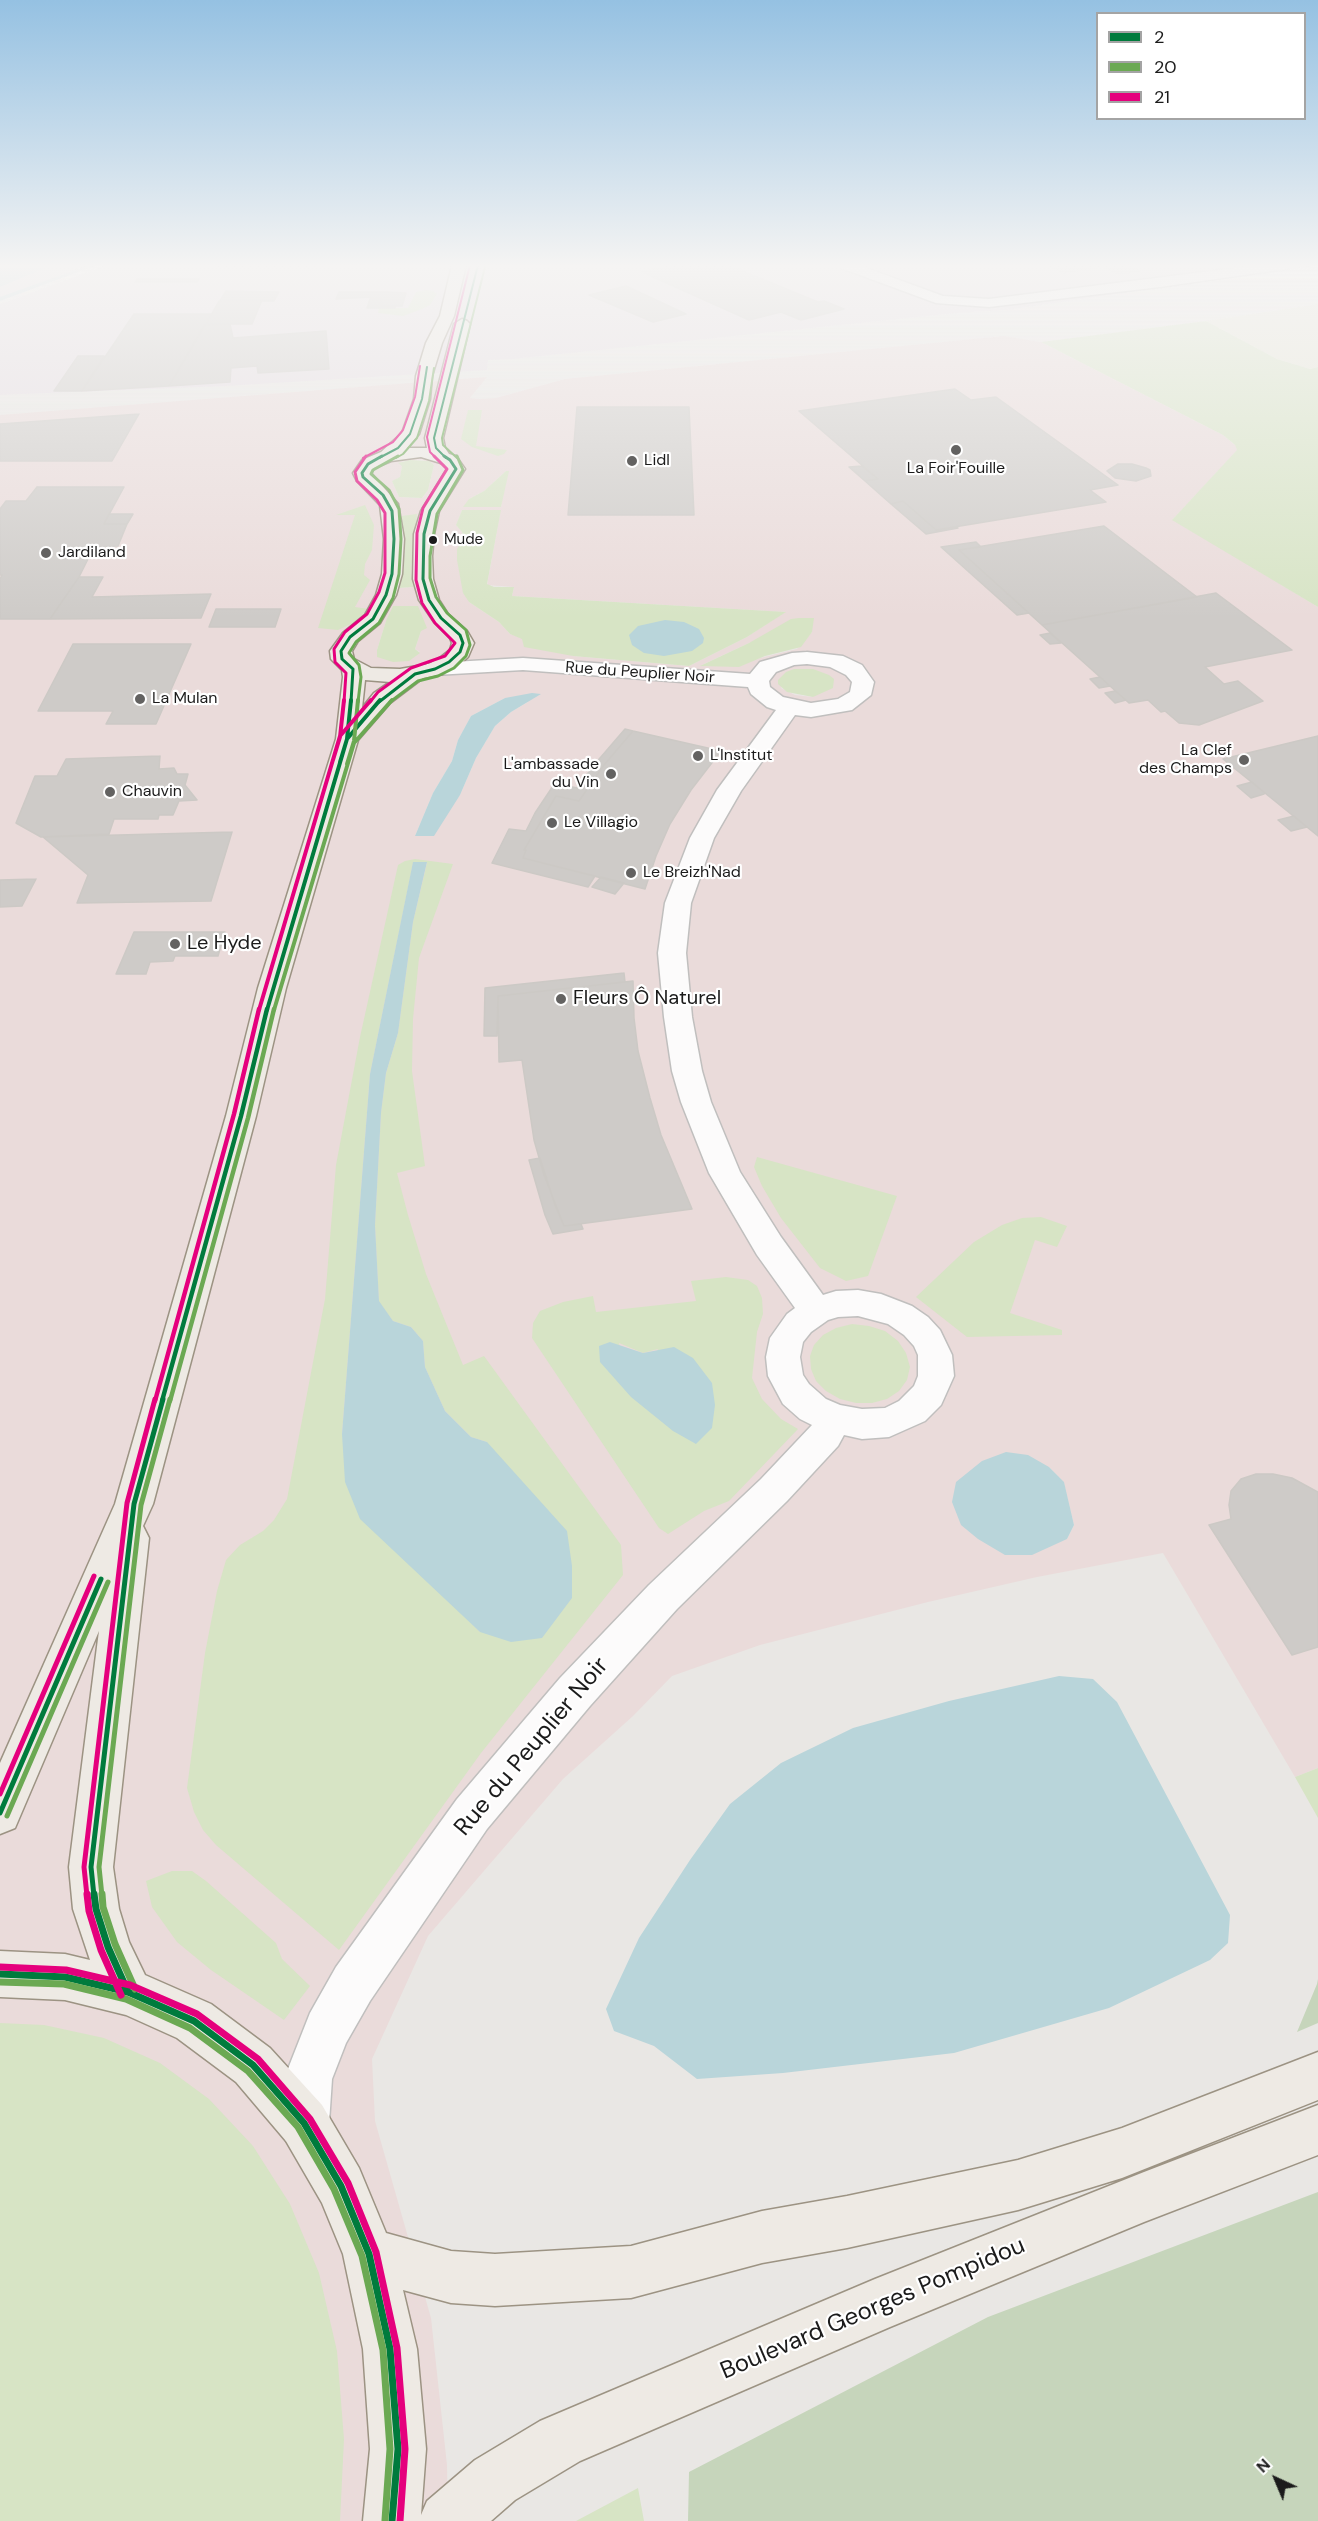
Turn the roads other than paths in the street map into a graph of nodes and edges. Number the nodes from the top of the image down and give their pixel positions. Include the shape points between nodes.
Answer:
1 (423, 383) edge
2 (448, 383) edge
3 (441, 455) junction
4 (387, 456) junction
5 (460, 635) junction
6 (523, 664) junction
7 (352, 669) junction
8 (425, 672) junction
9 (758, 681) junction
10 (789, 707) junction
11 (347, 739) junction
12 (816, 1311) junction
13 (835, 1419) junction
14 (134, 1504) junction
15 (0, 1813) edge
16 (0, 1974) edge
17 (128, 1992) junction
18 (1318, 2076) edge
19 (304, 2122) junction
20 (1318, 2130) edge
21 (369, 2254) junction
22 (392, 2521) edge
23 (447, 2521) edge

1 - 4 main road via 410,434
2 - 3 main road via 434,438
3 - 4 main road via 412,452
3 - 5 main road via 456,469 430,511 424,534 423,579 429,600
4 - 7 main road via 368,464 362,472 392,511 392,574 373,619 350,637 340,651
5 - 6 street, Rue du Peuplier Noir
5 - 8 main road via 460,652 449,662
6 - 8 street, Rue du Peuplier Noir
6 - 9 street, Rue du Peuplier Noir
7 - 8 main road via 381,676
7 - 11 main road
8 - 11 main road via 382,698
9 - 10 street via 765,696
9 - 10 street via 768,667 807,658 845,665 863,682 860,695 844,705 823,710
10 - 12 street via 729,790 702,838 678,903 672,953 678,1017 696,1102 725,1173
11 - 14 main road via 272,988 241,1116
12 - 13 street via 787,1338 783,1357 786,1376 796,1394 813,1409
12 - 13 street via 836,1304 881,1307 916,1326 935,1355 936,1376 932,1386 912,1411 889,1422 862,1424
13 - 19 street, Rue du Peuplier Noir via 825,1436 774,1490 654,1605 472,1814 353,1984 327,2030 308,2079
14 - 15 main road
14 - 17 main road via 91,1868 99,1918
16 - 17 main road via 65,1977
17 - 19 main road via 194,2021 228,2046 253,2065
18 - 21 main road via 1122,2153 1018,2185 762,2238 631,2272 495,2280 451,2277
19 - 21 main road via 341,2186
20 - 23 main road, Boulevard Georges Pompidou via 875,2306 560,2441 495,2480
21 - 22 main road via 390,2349 398,2449

